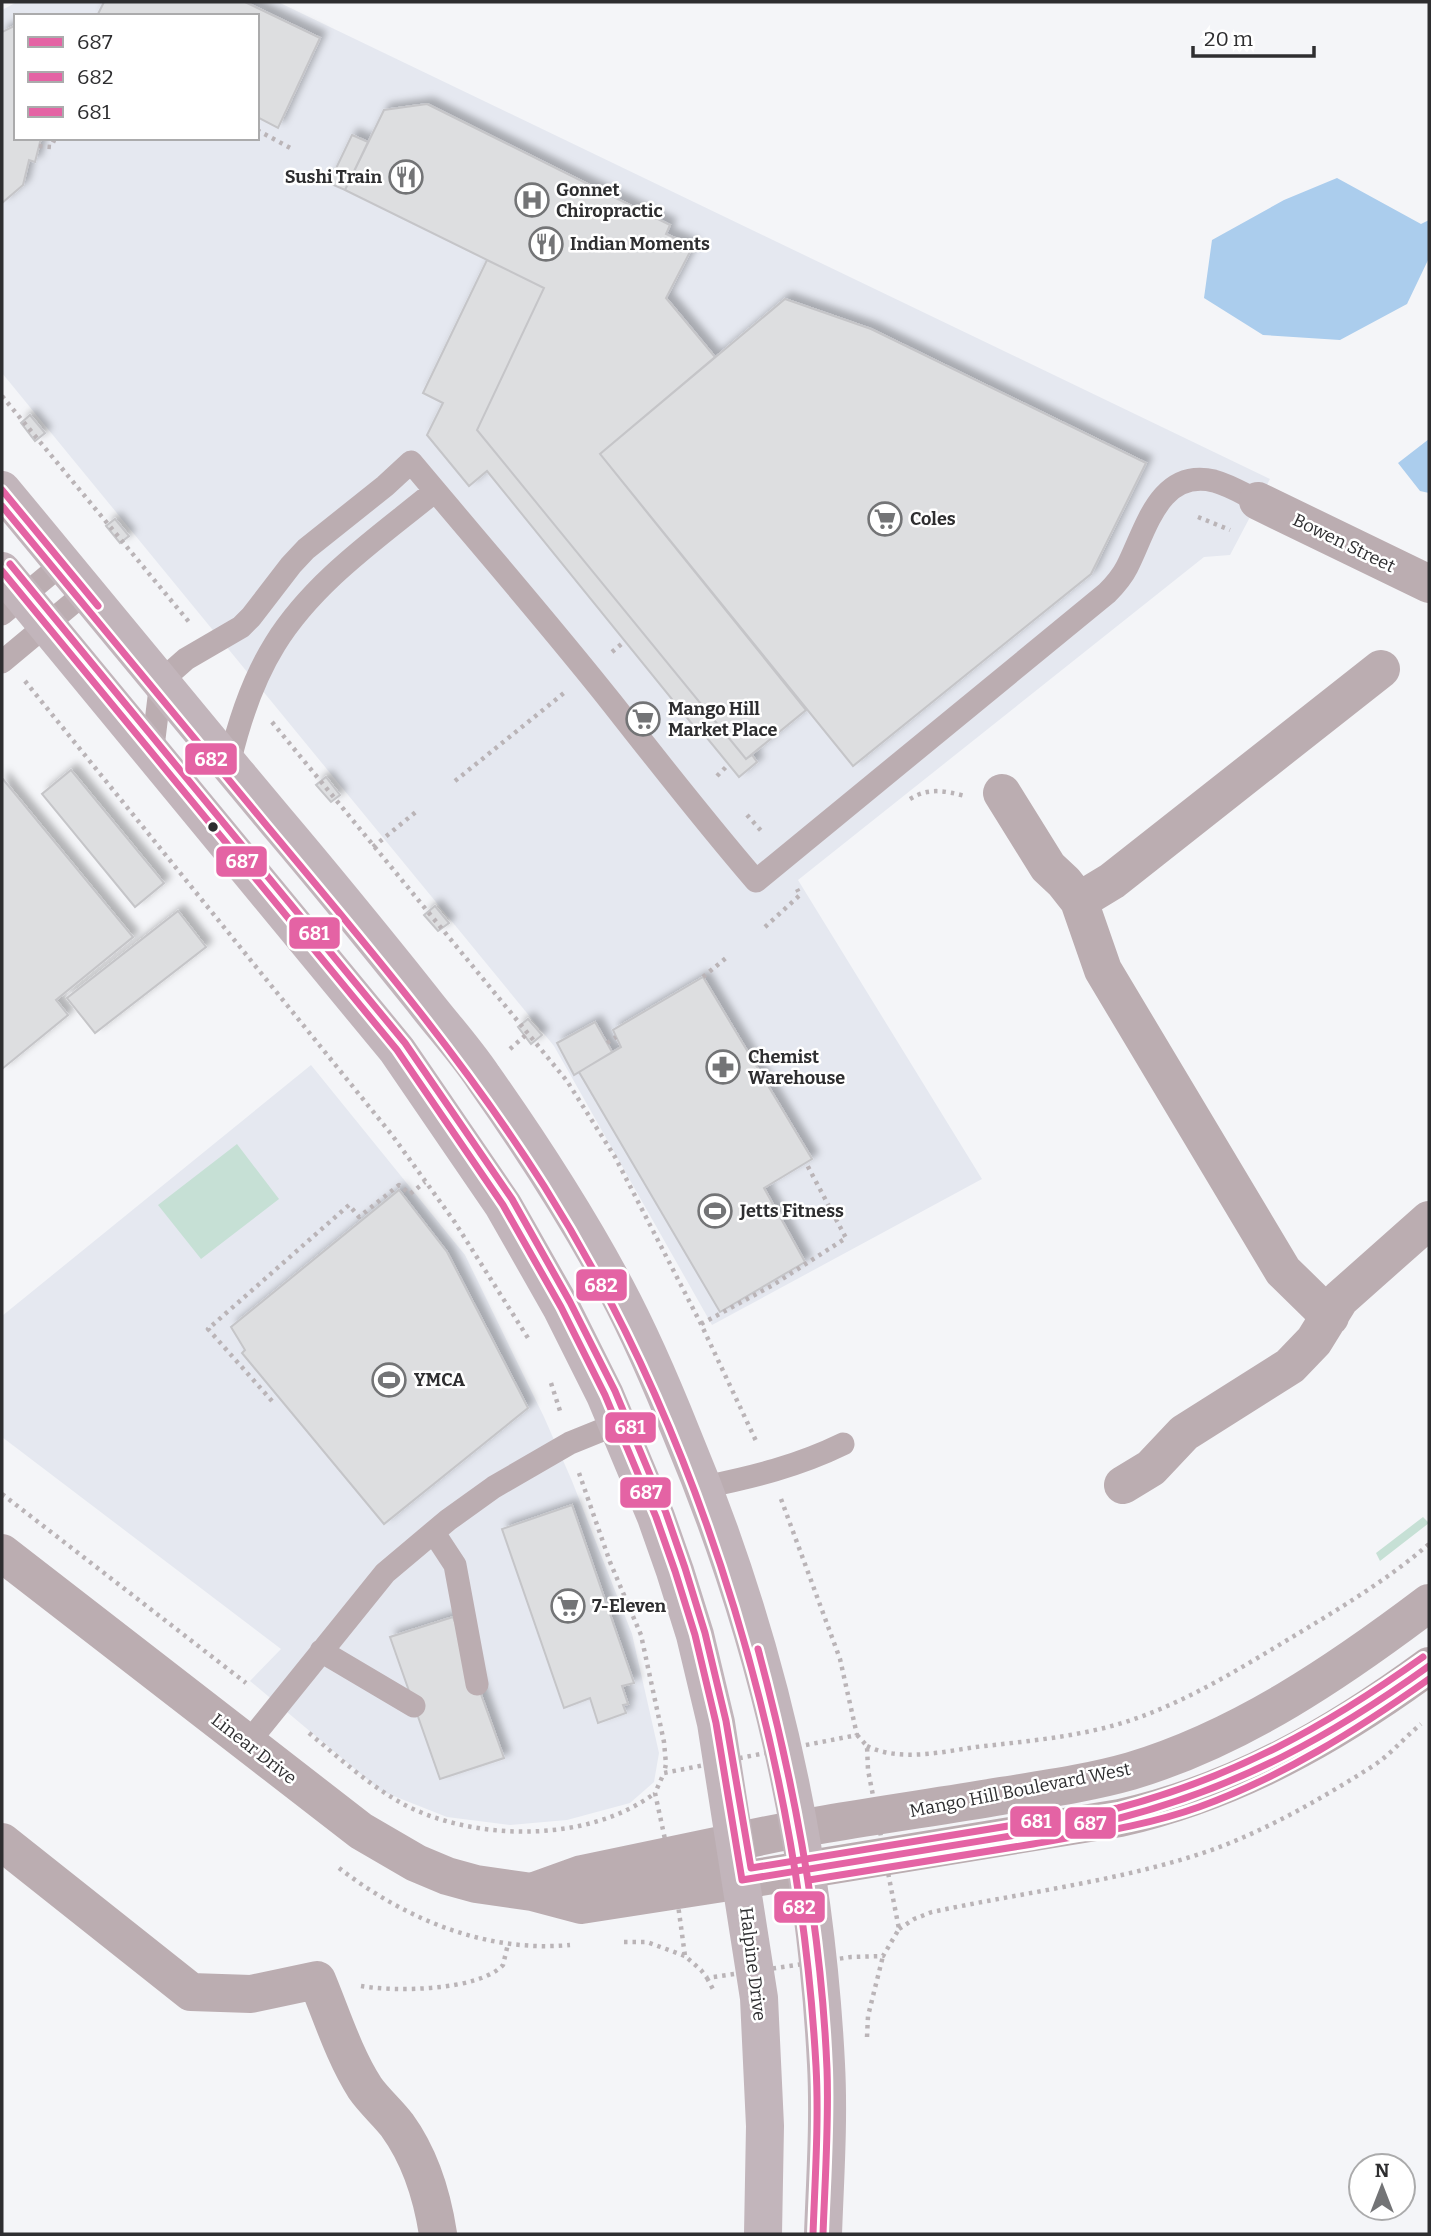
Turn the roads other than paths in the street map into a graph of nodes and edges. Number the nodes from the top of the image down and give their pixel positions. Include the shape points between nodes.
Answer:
1 (2, 490) edge
2 (435, 491) junction
3 (1258, 501) joint
4 (74, 578) junction
5 (1429, 584) edge
6 (9, 593) edge
7 (46, 625) junction
8 (4, 660) edge
9 (1381, 669) dead end
10 (161, 681) junction
11 (152, 755) junction
12 (229, 764) junction
13 (1005, 798) road end
14 (1079, 901) junction
15 (1429, 1220) edge
16 (1330, 1317) junction
17 (617, 1424) junction
18 (843, 1444) dead end
19 (1124, 1485) dead end
20 (704, 1488) junction
21 (434, 1533) junction
22 (2, 1553) edge
23 (1429, 1603) edge
24 (321, 1651) junction
25 (1429, 1666) edge
26 (477, 1684) dead end
27 (414, 1706) dead end
28 (247, 1744) junction
29 (800, 1828) junction
30 (2, 1842) edge
31 (735, 1842) junction
32 (807, 1870) junction
33 (742, 1880) junction
34 (532, 1892) junction
35 (438, 2234) edge
36 (763, 2234) edge
37 (823, 2234) edge

1 - 4 main road
2 - 3 lane via 756,881 1107,593 1126,570 1157,506 1174,486 1192,479 1212,481
2 - 10 lane via 411,462 306,549 241,626 186,659
2 - 12 lane via 332,576 277,640 240,718
3 - 5 street, Bowen Street
4 - 6 lane
4 - 7 lane
4 - 10 main road
6 - 7 main road, Halpine Drive
7 - 8 lane
7 - 11 main road, Halpine Drive
9 - 14 street via 1111,881
10 - 11 lane
10 - 12 main road
11 - 17 main road, Halpine Drive via 436,1103 503,1205 561,1307
12 - 20 main road via 471,1062 533,1151 616,1288
13 - 14 street via 1048,867
14 - 16 street via 1103,970 1283,1271
15 - 16 street via 1340,1299
16 - 19 street via 1290,1366 1184,1433 1152,1468
17 - 21 lane via 570,1443 494,1488
17 - 31 main road, Halpine Drive via 656,1517 695,1636 716,1723
18 - 20 lane via 771,1473
20 - 29 main road via 767,1679
21 - 24 lane via 385,1573
21 - 26 lane via 455,1566
22 - 28 street, Linear Drive
23 - 29 street, Mango Hill Boulevard West via 1378,1642 1264,1713 1168,1758 1073,1784
24 - 27 lane
24 - 28 lane
25 - 32 street via 1317,1741 1196,1797 1120,1818
28 - 34 street, Linear Drive via 361,1831 416,1863 476,1884
29 - 31 street, Mango Hill Boulevard West
29 - 32 main road
30 - 35 street via 191,1992 251,1994 317,1980 349,2058 416,2156 432,2198
31 - 33 main road, Halpine Drive
31 - 34 street, Linear Drive via 582,1874
32 - 33 street
32 - 37 main road via 827,2070
33 - 34 street, Linear Drive via 581,1905
33 - 36 main road, Halpine Drive via 759,1998 765,2126

